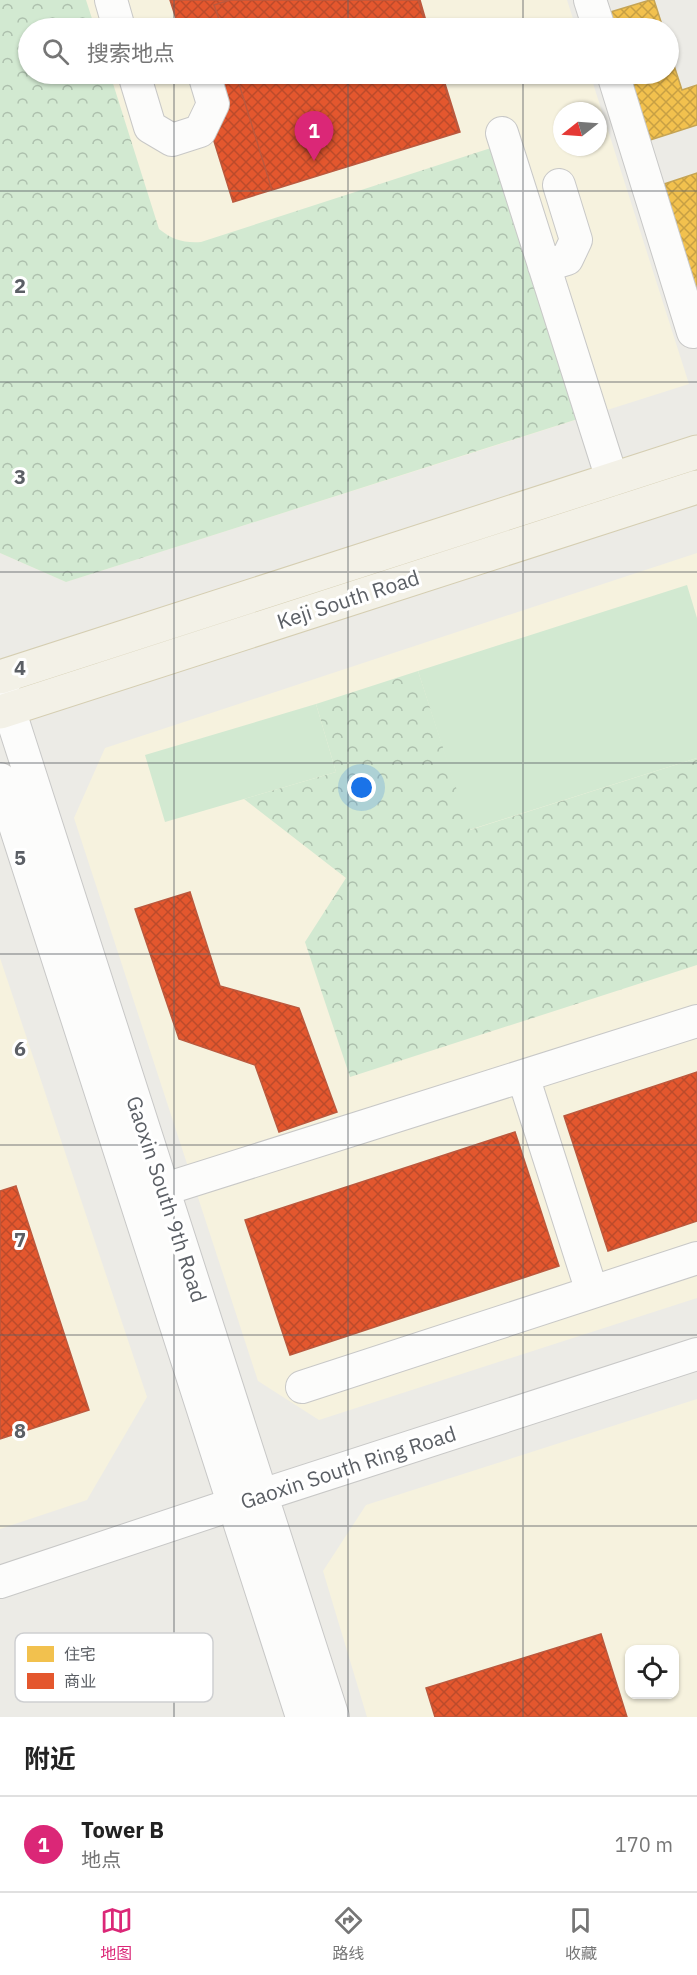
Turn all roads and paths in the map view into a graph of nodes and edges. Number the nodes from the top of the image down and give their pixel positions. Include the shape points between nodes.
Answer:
1 (111, 0) edge
2 (590, 0) edge
3 (117, 18) edge
4 (595, 18) edge
5 (137, 84) edge
6 (207, 84) edge
7 (616, 84) edge
8 (502, 133) dead end
9 (559, 185) dead end
10 (544, 266) junction
11 (697, 331) edge
12 (697, 452) edge
13 (612, 479) junction
14 (696, 489) edge
15 (0, 676) edge
16 (3, 701) edge
17 (0, 779) edge
18 (697, 1021) edge
19 (523, 1076) junction
20 (150, 1194) junction
21 (697, 1258) edge
22 (592, 1292) junction
23 (697, 1354) edge
24 (303, 1387) dead end
25 (248, 1499) junction
26 (0, 1582) edge
27 (302, 1717) edge
28 (333, 1717) edge

1 - 3 street
2 - 4 street
5 - 6 street via 150,127 172,140 200,131 213,104
7 - 11 street via 693,332
8 - 10 street
9 - 10 street via 576,240 567,259
10 - 13 street
12 - 13 main road, Keji South Road
13 - 15 main road, Keji South Road
14 - 16 main road, Keji South Road
16 - 20 street, Gaoxin South 9th Road
17 - 20 street, Gaoxin South 9th Road
18 - 19 street
19 - 20 street
19 - 22 street
20 - 25 street, Gaoxin South 9th Road
21 - 22 street
22 - 24 street
23 - 25 street, Gaoxin South Ring Road
25 - 26 street, Gaoxin South Ring Road
25 - 27 street, Gaoxin South 9th Road
25 - 28 street, Gaoxin South 9th Road

